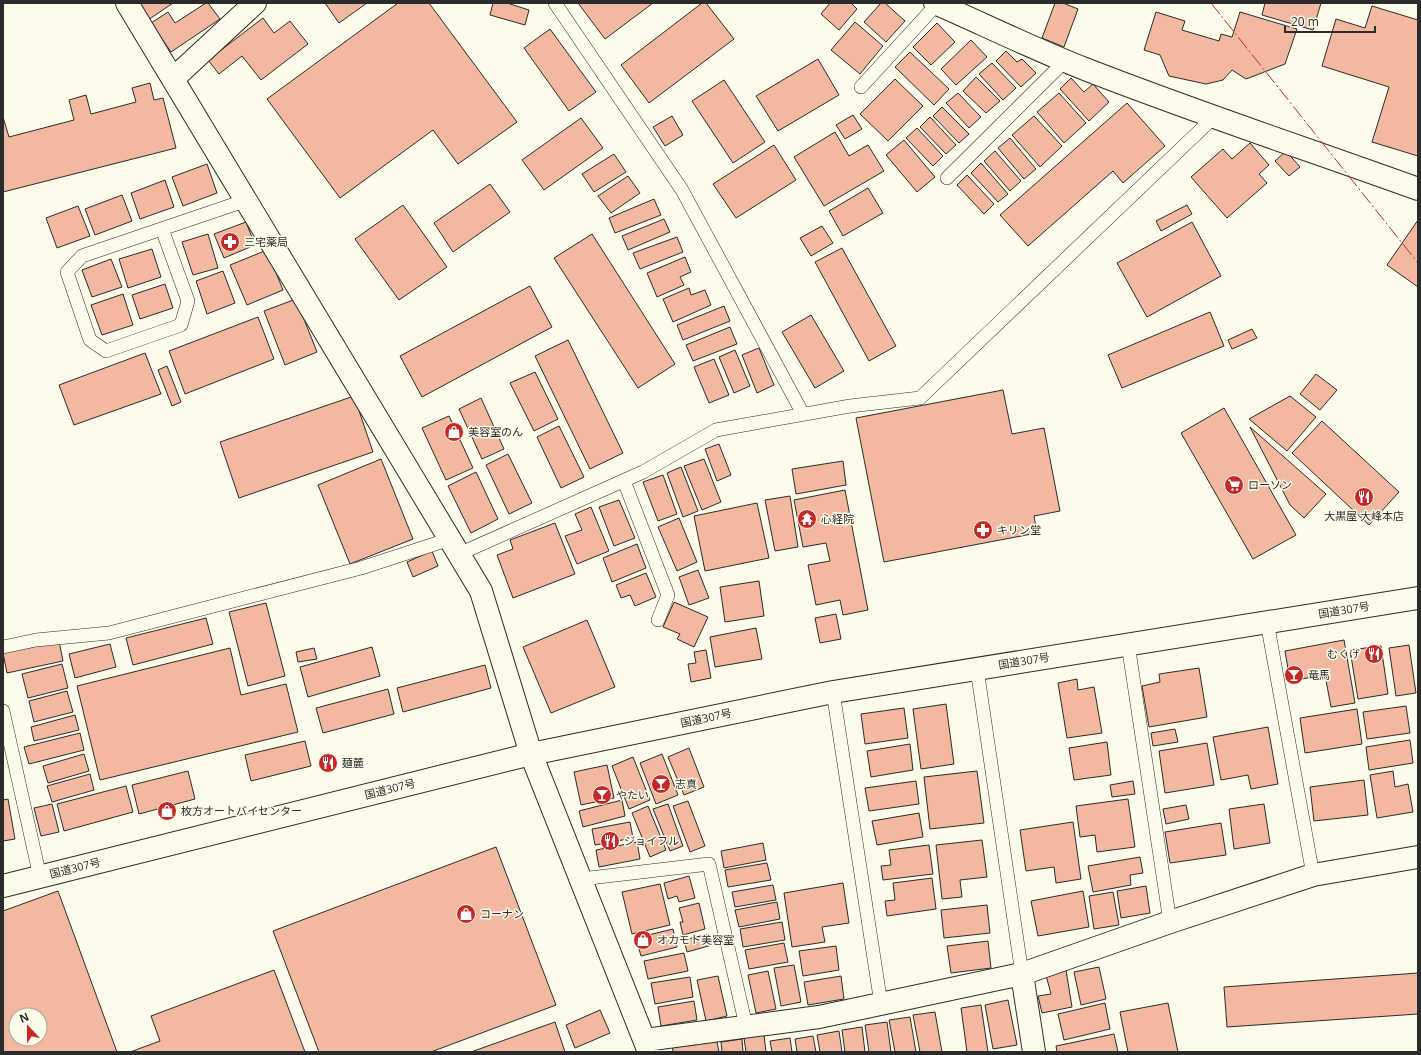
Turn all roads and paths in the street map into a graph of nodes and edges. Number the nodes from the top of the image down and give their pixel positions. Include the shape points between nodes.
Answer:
1 (127, 3) edge
2 (255, 3) edge
3 (555, 3) edge
4 (936, 3) edge
5 (1065, 61) junction
6 (174, 78) junction
7 (861, 87) dead end
8 (1213, 118) junction
9 (947, 178) dead end
10 (1418, 189) edge
11 (246, 200) junction
12 (162, 229) junction
13 (803, 414) junction
14 (624, 481) junction
15 (454, 546) junction
16 (1418, 601) edge
17 (658, 620) dead end
18 (1267, 622) junction
19 (1128, 644) junction
20 (3, 646) edge
21 (977, 669) junction
22 (833, 692) junction
23 (3, 711) edge
24 (531, 754) junction
25 (1418, 857) edge
26 (1313, 875) junction
27 (40, 877) junction
28 (581, 879) junction
29 (3, 886) edge
30 (1170, 922) junction
31 (1022, 974) junction
32 (881, 1004) junction
33 (746, 1026) junction
34 (647, 1046) edge
35 (1034, 1052) edge

1 - 6 main road
2 - 6 main road
3 - 13 lane via 682,190
4 - 5 main road
4 - 7 lane
5 - 8 main road
5 - 9 lane
6 - 11 main road
8 - 10 main road
8 - 13 lane via 920,398
11 - 12 lane
11 - 15 main road
12 - 12 lane via 82,256 67,272 90,340 106,351 181,325 188,301
13 - 14 lane via 716,430
14 - 15 lane
14 - 17 lane via 668,595
15 - 20 lane via 109,633
15 - 24 main road via 481,591
16 - 18 main road, 国道307号
18 - 19 main road, 国道307号
18 - 26 lane
19 - 21 main road, 国道307号
19 - 30 lane
21 - 22 main road, 国道307号
21 - 31 lane
22 - 24 main road, 国道307号
22 - 32 lane
23 - 27 lane
24 - 27 main road, 国道307号
24 - 28 main road
25 - 26 main road
26 - 30 main road
27 - 29 main road, 国道307号
28 - 33 lane via 709,864
28 - 34 main road
30 - 31 main road
31 - 32 main road
31 - 35 main road
32 - 33 main road
33 - 34 main road

